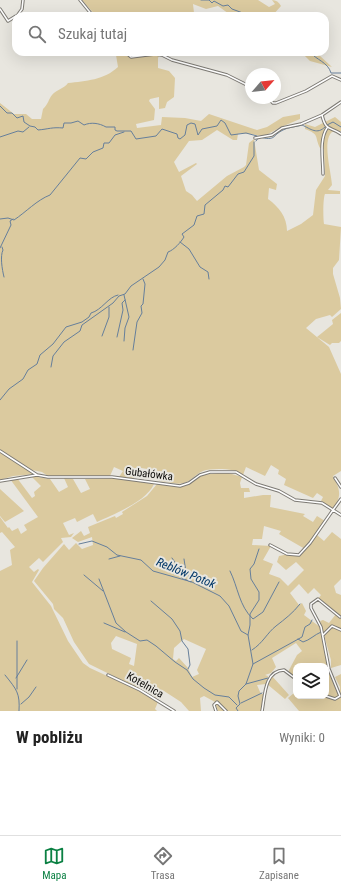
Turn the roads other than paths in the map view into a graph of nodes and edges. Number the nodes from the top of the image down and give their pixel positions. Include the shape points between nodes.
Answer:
1 (23, 0) edge
2 (80, 0) edge
3 (0, 9) edge
4 (19, 12) edge
5 (90, 12) edge
6 (12, 18) edge
7 (164, 56) edge
8 (341, 80) edge
9 (245, 84) edge
10 (281, 101) edge
11 (341, 102) edge
12 (322, 115) junction
13 (327, 128) junction
14 (341, 134) edge
15 (254, 138) dead end
16 (323, 174) dead end
17 (0, 451) edge
18 (37, 475) junction
19 (335, 478) dead end
20 (0, 481) edge
21 (341, 487) edge
22 (341, 499) edge
23 (333, 510) junction
24 (341, 515) edge
25 (270, 545) dead end
26 (340, 617) dead end
27 (341, 630) edge
28 (323, 636) junction
29 (328, 663) edge
30 (329, 670) edge
31 (108, 675) dead end
32 (293, 677) edge
33 (329, 697) edge
34 (174, 711) edge
35 (216, 711) edge
36 (226, 711) edge
37 (262, 711) edge

1 - 4 street
2 - 5 street
3 - 6 street via 8,21
7 - 9 street via 227,75
8 - 10 street via 332,76 306,91
11 - 12 street
12 - 13 street
12 - 15 street via 301,124 282,128 274,134
13 - 14 street
13 - 16 street via 322,141
17 - 18 street, Gubałówka
18 - 20 street, Gubałówka
18 - 23 street, Gubałówka via 48,478 114,478 180,486 210,472 236,472 256,484 279,491 295,500 322,503
19 - 21 street
22 - 23 street
23 - 24 street, Gubałówka
23 - 25 street via 313,540 299,555 287,554
26 - 28 street via 318,599 312,602 310,606
27 - 28 street via 332,626
28 - 29 street
30 - 33 street via 340,696 335,699
31 - 34 street, Kotelnica via 140,690
32 - 37 street via 284,670 272,675 267,683
35 - 36 street via 214,705 217,702

